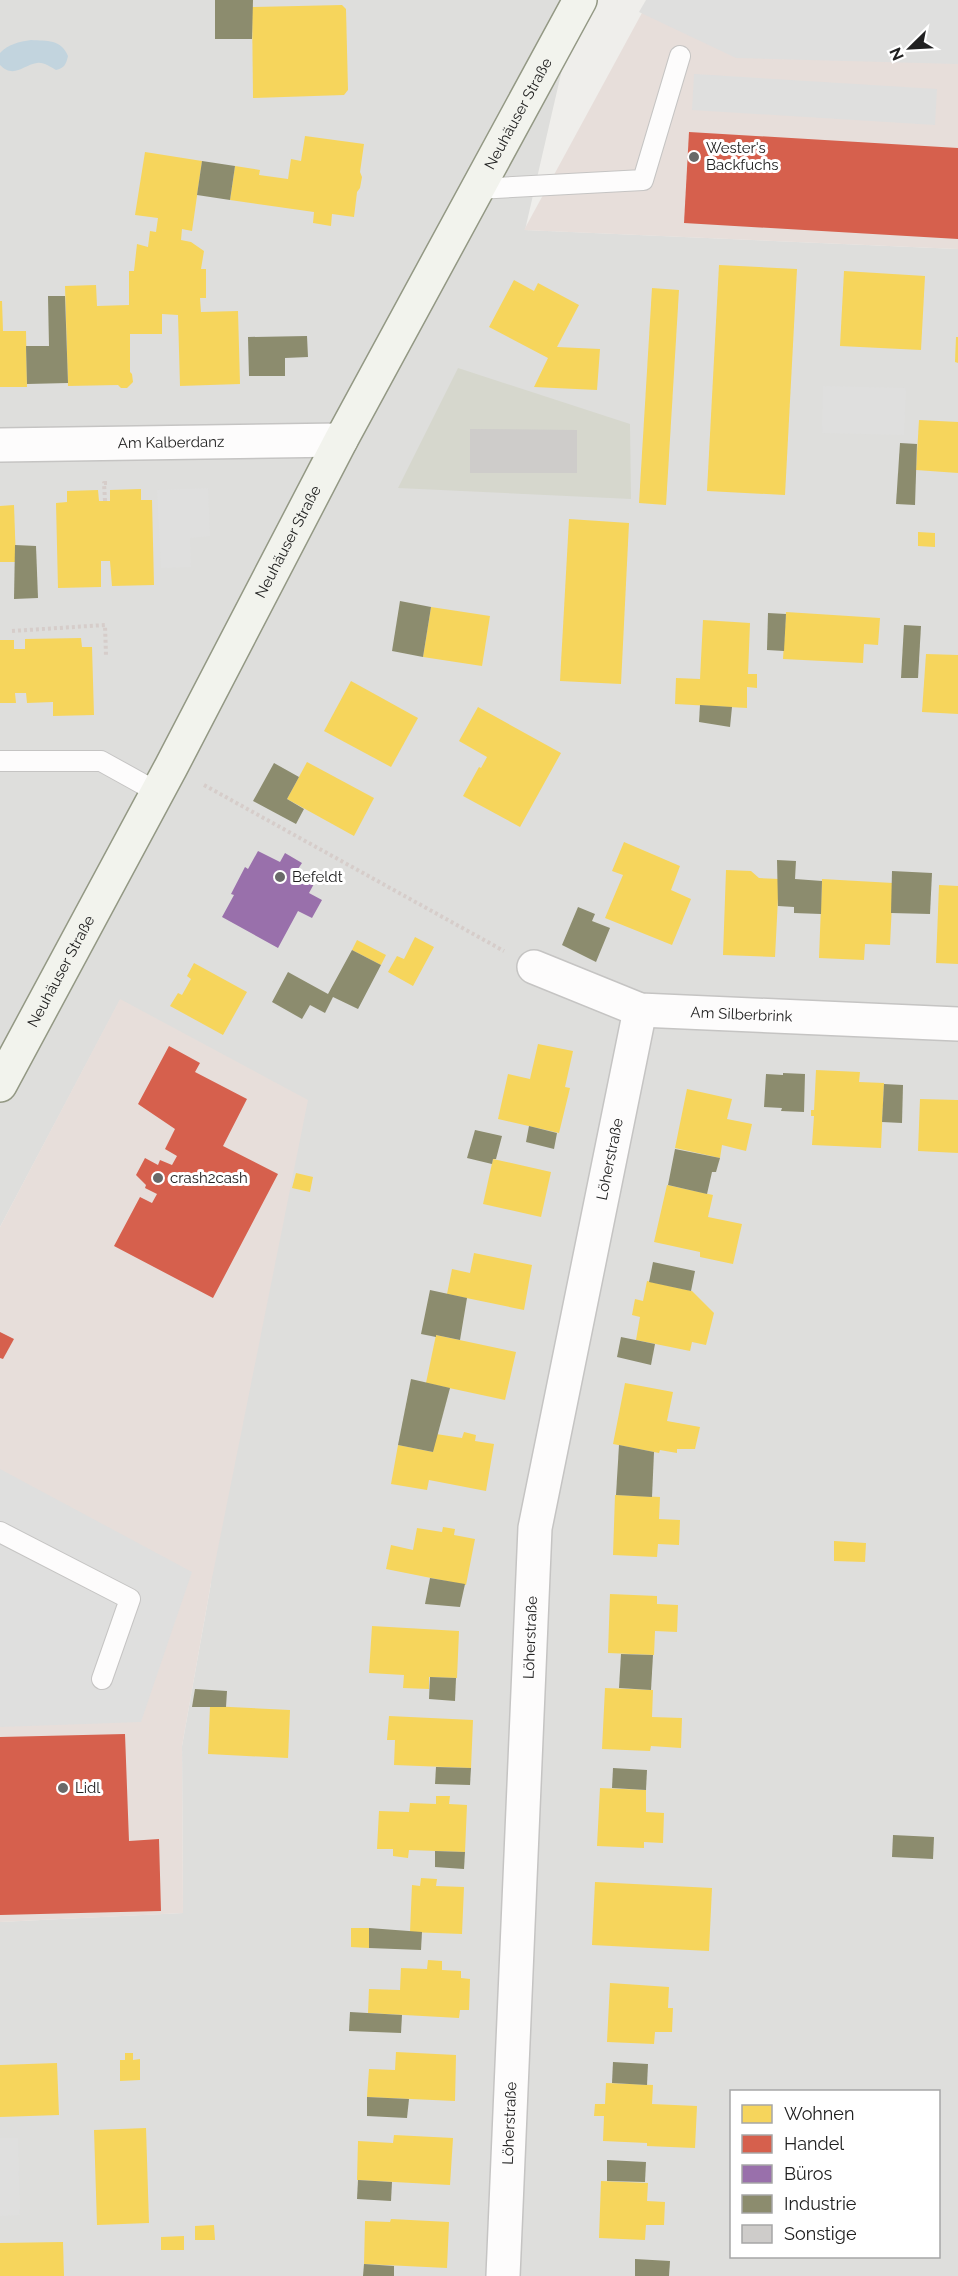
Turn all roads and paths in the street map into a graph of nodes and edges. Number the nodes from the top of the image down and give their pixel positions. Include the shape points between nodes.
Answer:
1 (580, 0) edge
2 (680, 56) dead end
3 (477, 189) junction
4 (341, 440) junction
5 (0, 445) edge
6 (116, 482) dead end
7 (105, 501) dead end
8 (12, 631) dead end
9 (106, 656) dead end
10 (0, 761) edge
11 (164, 779) junction
12 (534, 967) joint
13 (640, 1010) junction
14 (958, 1024) edge
15 (0, 1085) edge
16 (0, 1532) edge
17 (102, 1679) dead end
18 (503, 2276) edge

1 - 3 main road, Neuhäuser Straße
2 - 3 lane via 643,180
3 - 4 main road, Neuhäuser Straße
4 - 5 street, Am Kalberdanz
4 - 11 main road, Neuhäuser Straße
6 - 7 path via 104,483
8 - 9 path via 105,625
10 - 11 lane via 101,760
11 - 12 path
11 - 15 main road, Neuhäuser Straße
12 - 13 street, Am Silberbrink
13 - 14 street, Am Silberbrink
13 - 18 street, Löherstraße via 534,1528
16 - 17 lane via 130,1599

